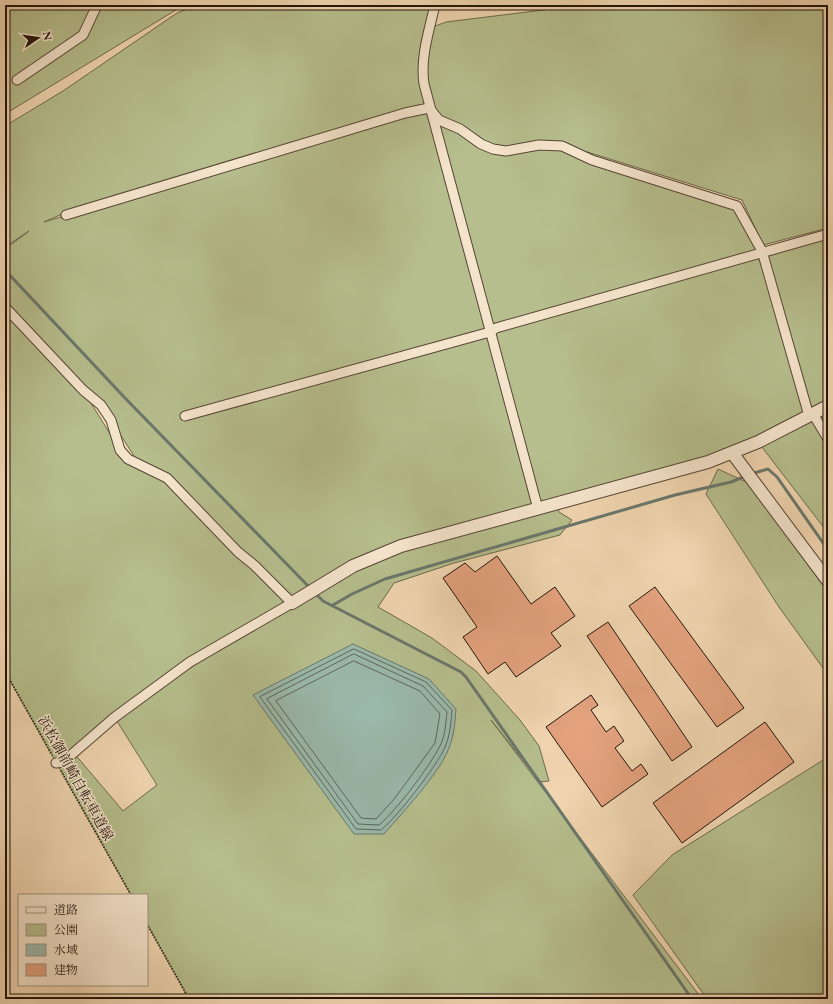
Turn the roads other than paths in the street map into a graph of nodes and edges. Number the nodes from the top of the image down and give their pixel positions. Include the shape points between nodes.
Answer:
1 (97, 5) edge
2 (435, 5) edge
3 (16, 80) dead end
4 (429, 108) junction
5 (66, 215) dead end
6 (828, 234) edge
7 (762, 251) junction
8 (5, 307) edge
9 (490, 332) junction
10 (828, 406) edge
11 (811, 415) junction
12 (185, 416) dead end
13 (828, 439) edge
14 (733, 454) junction
15 (538, 509) junction
16 (828, 581) edge
17 (292, 603) junction
18 (56, 763) road end

1 - 3 street via 84,35
2 - 4 street via 422,72
4 - 5 street
4 - 7 street via 439,120 460,129 493,149 562,146 592,160 737,206
4 - 9 street
6 - 7 street
7 - 9 street via 496,328
7 - 11 street
8 - 17 street via 83,390 101,405 111,420 120,450 128,459 167,478 238,552
9 - 12 street
9 - 15 street
10 - 11 street
11 - 13 street
11 - 14 street
14 - 15 street
14 - 16 street
15 - 17 street via 401,546 371,558
17 - 18 street via 190,662 114,717 63,762

